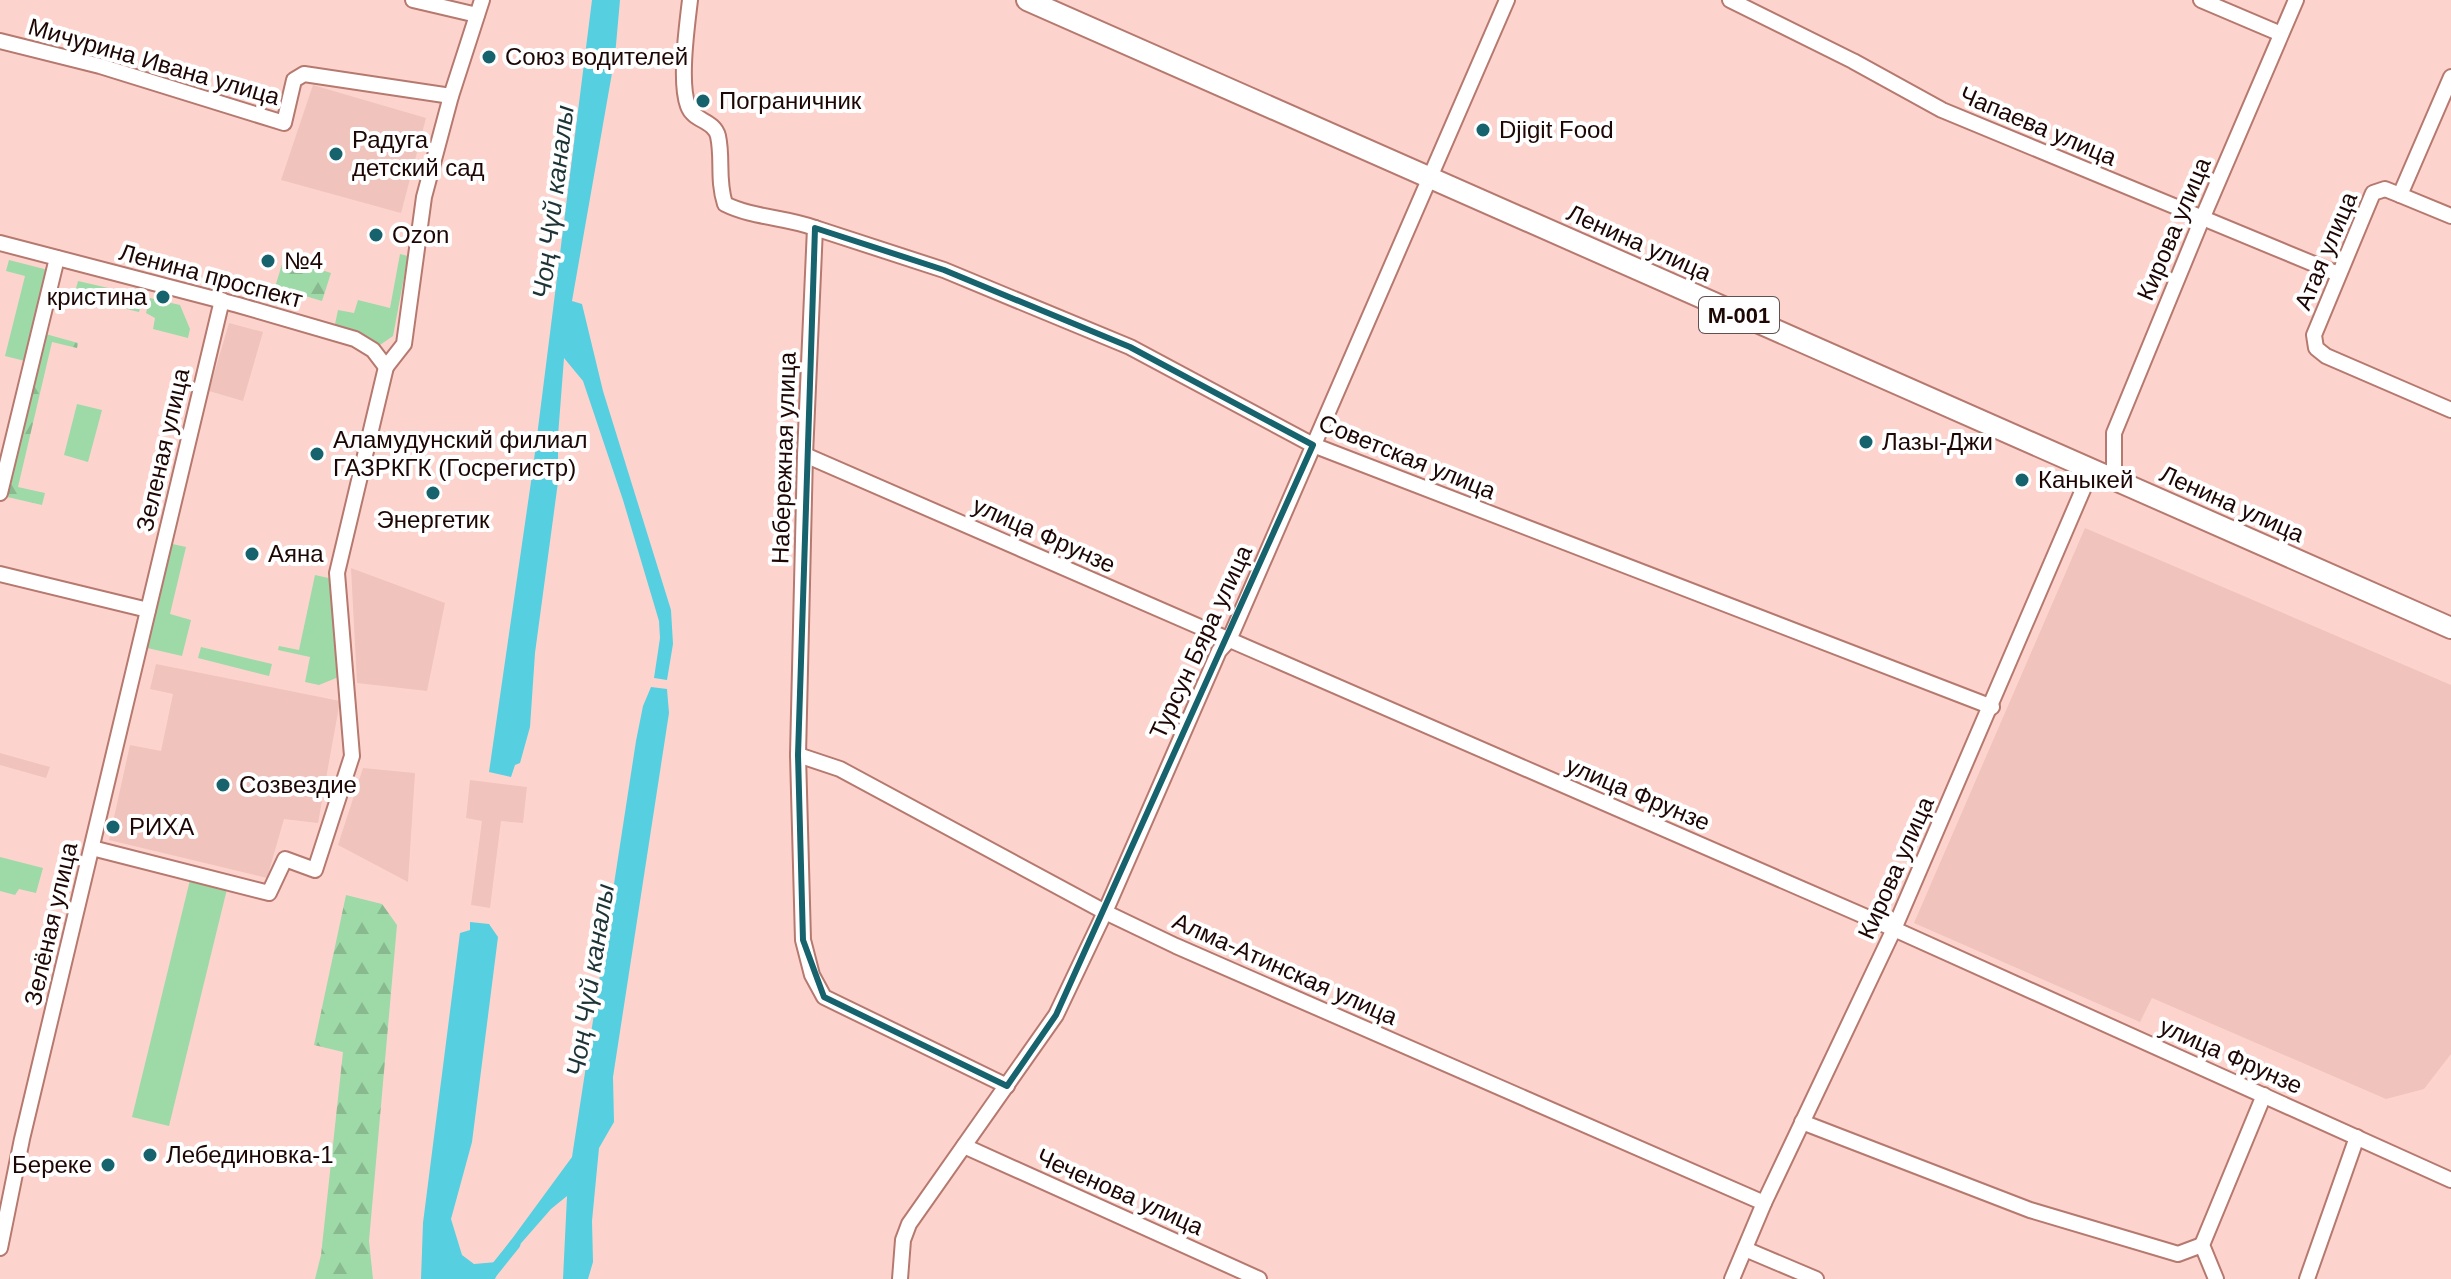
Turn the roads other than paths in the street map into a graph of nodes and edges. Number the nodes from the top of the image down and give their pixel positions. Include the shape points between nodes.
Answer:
1 (413, 0) edge
2 (482, 0) edge
3 (690, 0) edge
4 (1027, 0) edge
5 (1507, 0) edge
6 (1730, 0) edge
7 (2201, 0) edge
8 (2296, 0) edge
9 (477, 15) junction
10 (2281, 34) junction
11 (0, 41) edge
12 (2451, 77) edge
13 (451, 96) junction
14 (1428, 178) junction
15 (2400, 195) junction
16 (2451, 216) edge
17 (2202, 219) junction
18 (815, 228) junction
19 (0, 243) edge
20 (57, 258) junction
21 (2338, 274) junction
22 (222, 300) junction
23 (392, 361) junction
24 (2451, 410) edge
25 (1313, 445) junction
26 (805, 455) junction
27 (2091, 471) junction
28 (2114, 481) junction
29 (0, 493) edge
30 (0, 574) edge
31 (148, 610) junction
32 (2451, 628) edge
33 (1229, 640) junction
34 (1992, 707) junction
35 (798, 755) junction
36 (92, 848) junction
37 (1105, 912) junction
38 (1894, 929) junction
39 (1007, 1086) junction
40 (2264, 1095) junction
41 (1802, 1122) junction
42 (2357, 1137) junction
43 (964, 1146) junction
44 (2451, 1180) edge
45 (1764, 1203) junction
46 (2202, 1245) junction
47 (0, 1248) edge
48 (1745, 1249) junction
49 (904, 1278) edge
50 (1259, 1279) edge
51 (1732, 1279) edge
52 (1816, 1279) edge
53 (2216, 1279) edge
54 (2307, 1279) edge

1 - 9 street
2 - 9 street
3 - 18 street via 684,58 688,106 718,133 719,187 725,204
4 - 14 main road, Ленина улица / М-001
5 - 14 street, Турсун Бяра улица
6 - 17 street, Чапаева улица via 1942,110
7 - 10 street
8 - 10 street, Кирова улица
9 - 13 street
10 - 17 street, Кирова улица
11 - 13 street, Мичурина Ивана улица via 284,123 294,80 304,74
12 - 15 street
13 - 23 street via 424,197 404,344
14 - 25 street, Турсун Бяра улица
14 - 27 main road, Ленина улица / М-001
15 - 16 street
15 - 21 street, Атая улица via 2385,189 2373,193
17 - 21 street, Чапаева улица
17 - 28 street, Кирова улица via 2114,433
18 - 25 street, Советская улица via 944,270 1130,347
18 - 26 street, Набережная улица
19 - 20 street, Ленина проспект
20 - 22 street, Ленина проспект
20 - 29 street
21 - 24 street, Атая улица via 2314,335 2316,348
22 - 23 street, Ленина проспект via 355,339
22 - 31 street, Зеленая улица
23 - 36 street via 337,573 352,756 315,870 285,859 269,893
25 - 33 street, Турсун Бяра улица
25 - 34 street, Советская улица
26 - 33 street, улица Фрунзе
26 - 35 street, Набережная улица
27 - 28 main road, Ленина улица / М-001
27 - 34 street, Кирова улица
28 - 32 main road, Ленина улица / М-001
30 - 31 street
31 - 36 street, Зелёная улица
33 - 37 street, Турсун Бяра улица via 1219,651
33 - 38 street, улица Фрунзе
34 - 38 street, Кирова улица
35 - 37 street, Алма-Атинская улица via 840,769
35 - 39 street, Набережная улица via 803,940 824,997
36 - 47 street, Зелёная улица
37 - 39 street, Турсун Бяра улица via 1056,1015
37 - 45 street, Алма-Атинская улица
38 - 40 street, улица Фрунзе
38 - 41 street, Кирова улица
39 - 43 street, Турсун Бяра улица
40 - 42 street, улица Фрунзе
40 - 46 street
41 - 45 street, Кирова улица
41 - 46 street via 2030,1210 2178,1254
42 - 44 street, улица Фрунзе
42 - 54 street
43 - 49 street, Турсун Бяра улица via 909,1224 903,1240
43 - 50 street, Чеченова улица
45 - 48 street, Кирова улица
46 - 53 street
48 - 51 street, Кирова улица
48 - 52 street

